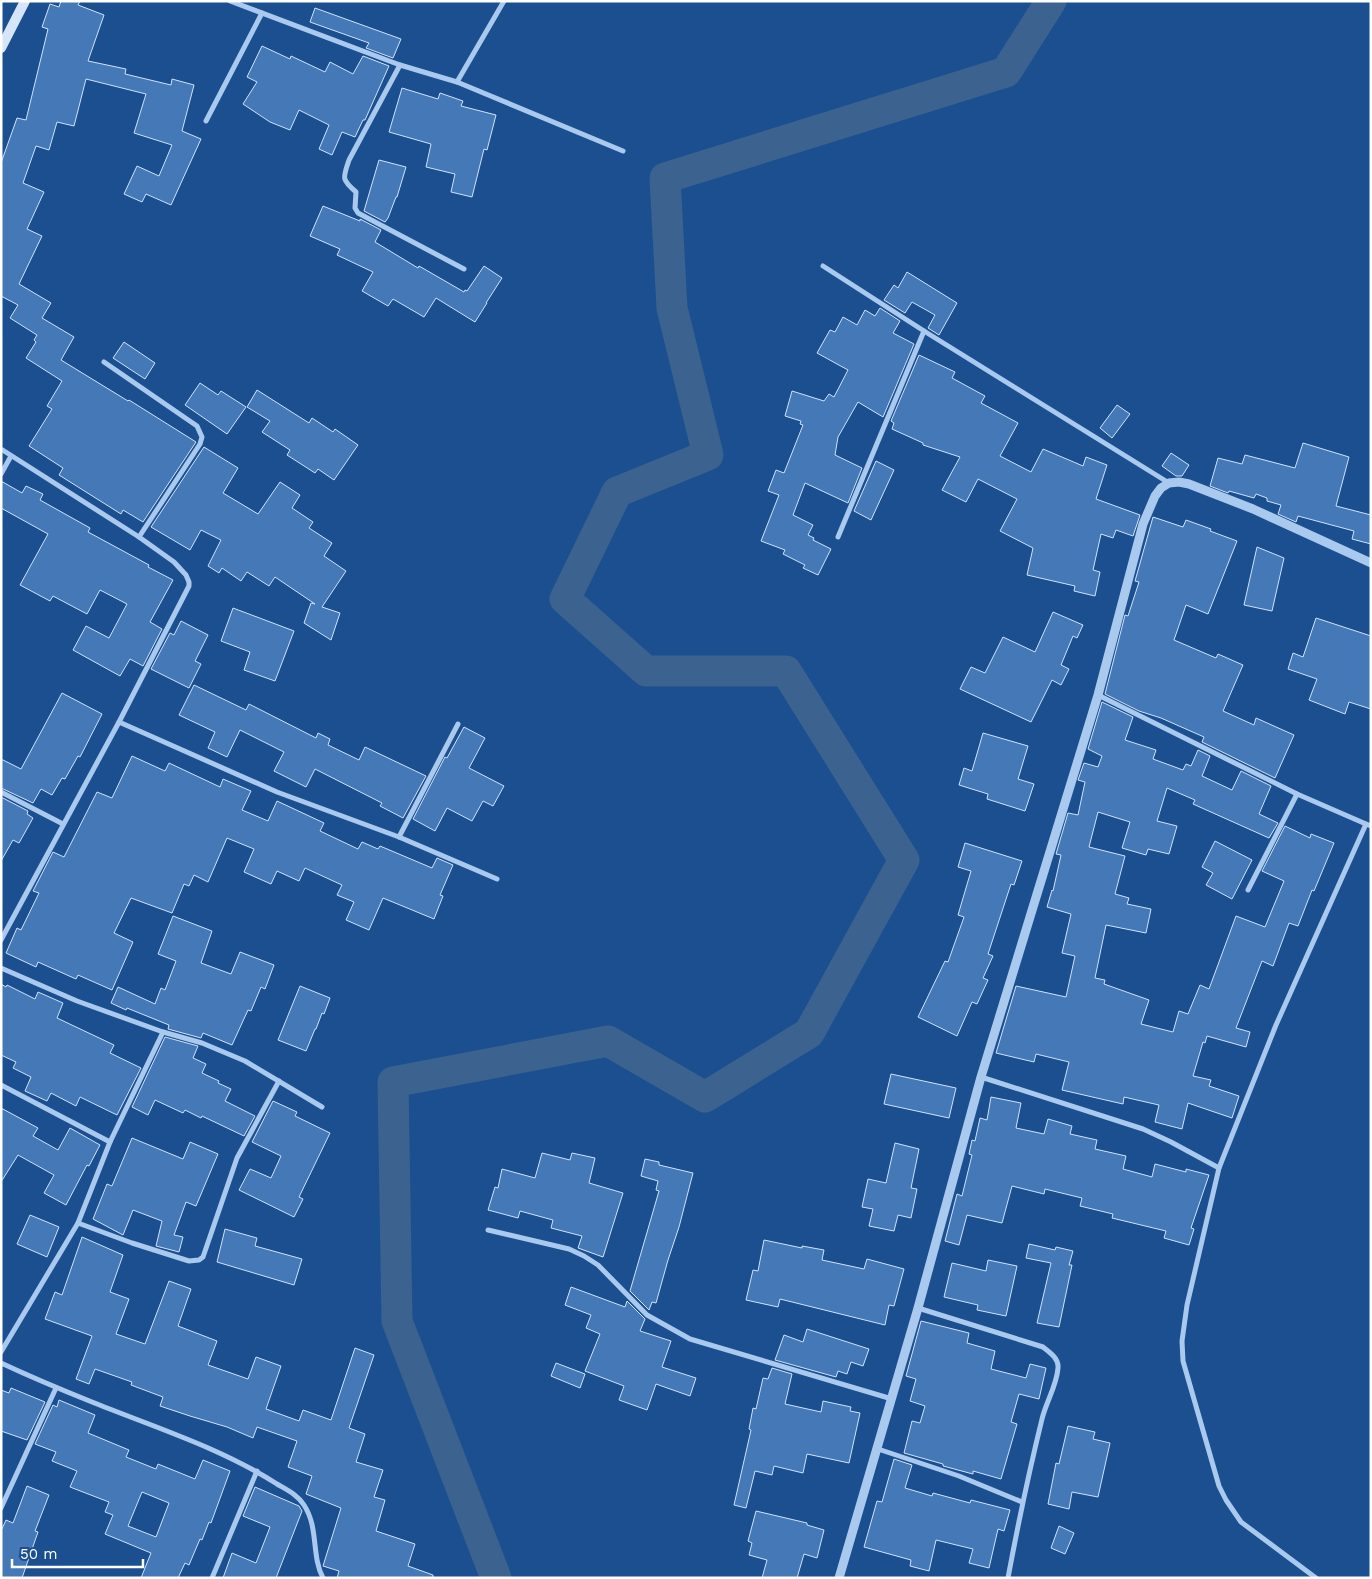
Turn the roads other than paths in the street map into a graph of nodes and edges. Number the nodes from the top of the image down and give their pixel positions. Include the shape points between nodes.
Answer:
1 (25, 1) edge
2 (230, 1) edge
3 (504, 1) edge
4 (262, 13) junction
5 (1, 48) edge
6 (400, 65) junction
7 (457, 82) junction
8 (206, 121) dead end
9 (623, 151) dead end
10 (823, 266) dead end
11 (464, 268) dead end
12 (924, 331) junction
13 (104, 362) dead end
14 (1, 449) edge
15 (11, 456) junction
16 (1, 474) edge
17 (1169, 483) junction
18 (139, 537) junction
19 (838, 537) dead end
20 (1371, 563) edge
21 (1098, 695) junction
22 (118, 722) junction
23 (458, 724) dead end
24 (1, 792) edge
25 (1297, 794) junction
26 (63, 824) junction
27 (1368, 825) edge
28 (399, 837) junction
29 (497, 880) dead end
30 (1248, 890) dead end
31 (1, 940) edge
32 (1, 968) edge
33 (164, 1032) junction
34 (980, 1077) junction
35 (279, 1081) junction
36 (1, 1086) edge
37 (322, 1107) dead end
38 (110, 1142) junction
39 (1219, 1168) junction
40 (78, 1223) junction
41 (488, 1230) dead end
42 (918, 1308) junction
43 (1, 1352) edge
44 (1, 1363) edge
45 (56, 1388) junction
46 (892, 1399) junction
47 (878, 1449) junction
48 (257, 1471) junction
49 (1022, 1502) junction
50 (1, 1508) edge
51 (212, 1578) edge
52 (323, 1578) edge
53 (839, 1578) edge
54 (1008, 1578) edge
55 (1316, 1578) edge

1 - 5 main road
2 - 4 street
3 - 7 street
4 - 6 street
4 - 8 street
6 - 7 street
6 - 11 street via 349,160 344,181 356,192 355,208 358,213
7 - 9 street
10 - 12 street
12 - 17 street
12 - 19 street
13 - 18 street via 198,426 202,437
14 - 15 street
15 - 16 street
15 - 18 street
17 - 20 street via 1189,484 1226,498
17 - 21 street via 1155,496 1144,524
18 - 22 street via 174,562 189,582
21 - 25 street
21 - 34 street
22 - 26 street
22 - 28 street via 277,792
23 - 28 street
24 - 26 street
25 - 27 street
25 - 30 street
26 - 31 street
27 - 39 street via 1276,1025
28 - 29 street
32 - 33 street via 77,1001
33 - 35 street via 245,1060
33 - 38 street
34 - 39 street via 1144,1129
34 - 42 street
35 - 37 street
35 - 40 street via 237,1158 204,1257 188,1261
36 - 38 street
38 - 40 street
39 - 55 street via 1187,1305 1183,1361 1226,1500 1241,1522
40 - 43 street
41 - 46 street via 568,1249 584,1256 598,1265 647,1315 690,1339
42 - 46 street
42 - 49 street via 1043,1347 1057,1362 1057,1377 1043,1416
44 - 45 street
45 - 48 street
45 - 50 street
46 - 47 street
47 - 49 street via 959,1476
47 - 53 street
48 - 51 street
48 - 52 street via 303,1503 314,1530 318,1565
49 - 54 street

